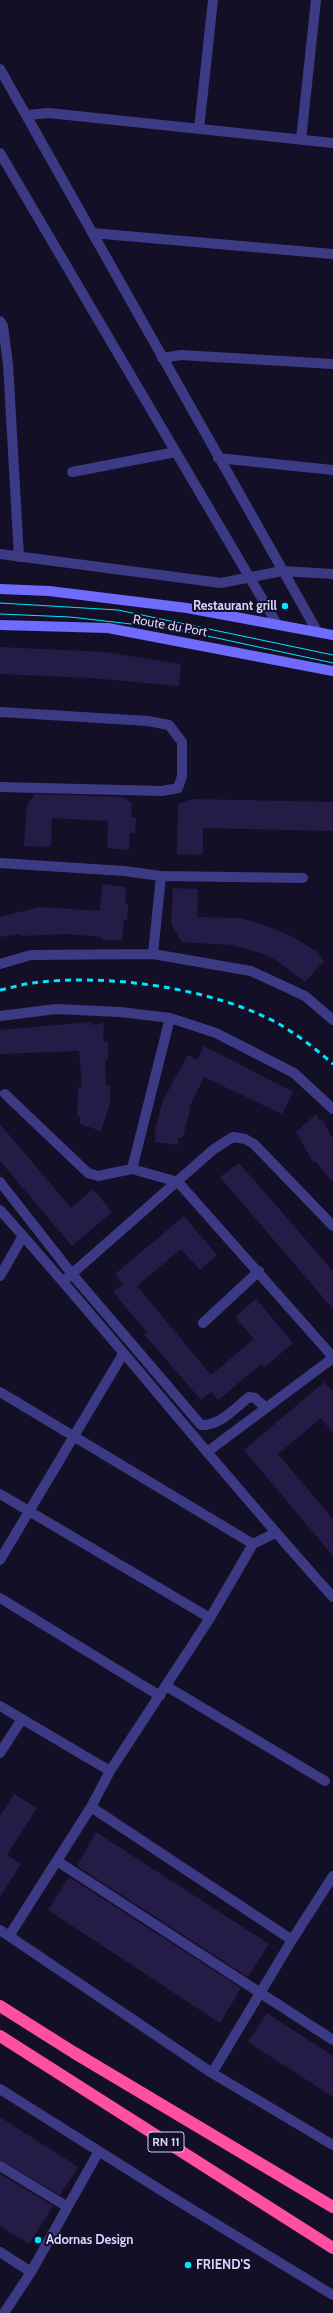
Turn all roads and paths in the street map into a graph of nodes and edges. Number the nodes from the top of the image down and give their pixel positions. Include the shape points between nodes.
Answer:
1 (213, 0) edge
2 (316, 0) edge
3 (0, 69) edge
4 (26, 115) junction
5 (199, 129) junction
6 (300, 140) junction
7 (333, 144) edge
8 (0, 153) edge
9 (92, 233) junction
10 (333, 254) edge
11 (0, 321) edge
12 (162, 358) junction
13 (333, 364) edge
14 (176, 452) junction
15 (218, 458) junction
16 (333, 470) edge
17 (72, 472) dead end
18 (0, 554) edge
19 (19, 557) junction
20 (282, 571) junction
21 (333, 574) edge
22 (251, 577) junction
23 (0, 589) edge
24 (277, 624) junction
25 (0, 625) edge
26 (317, 631) junction
27 (333, 635) edge
28 (333, 671) edge
29 (0, 712) edge
30 (0, 787) edge
31 (0, 863) edge
32 (162, 876) junction
33 (303, 878) dead end
34 (153, 954) junction
35 (0, 964) edge
36 (0, 1016) edge
37 (332, 1017) edge
38 (170, 1018) junction
39 (5, 1094) dead end
40 (333, 1109) edge
41 (132, 1169) junction
42 (0, 1182) edge
43 (178, 1182) junction
44 (0, 1210) edge
45 (333, 1226) edge
46 (24, 1236) junction
47 (259, 1272) junction
48 (72, 1274) junction
49 (0, 1276) edge
50 (63, 1282) junction
51 (203, 1324) dead end
52 (123, 1354) junction
53 (333, 1357) edge
54 (0, 1392) edge
55 (266, 1408) junction
56 (75, 1437) junction
57 (207, 1452) junction
58 (0, 1494) edge
59 (30, 1512) junction
60 (275, 1533) junction
61 (253, 1544) junction
62 (0, 1560) edge
63 (333, 1597) edge
64 (0, 1598) edge
65 (210, 1618) junction
66 (166, 1686) junction
67 (160, 1696) junction
68 (0, 1706) edge
69 (22, 1719) junction
70 (0, 1753) edge
71 (110, 1771) junction
72 (325, 1781) dead end
73 (91, 1807) junction
74 (57, 1862) junction
75 (333, 1876) edge
76 (0, 1930) edge
77 (9, 1936) junction
78 (292, 1940) junction
79 (259, 1993) junction
80 (0, 2006) edge
81 (0, 2036) edge
82 (333, 2040) edge
83 (212, 2073) junction
84 (0, 2089) edge
85 (333, 2144) edge
86 (98, 2151) junction
87 (0, 2166) edge
88 (66, 2206) junction
89 (333, 2207) edge
90 (333, 2248) edge
91 (0, 2252) edge
92 (31, 2272) junction
93 (333, 2295) edge
94 (4, 2313) edge

1 - 5 street
2 - 6 street
3 - 4 street
4 - 5 street via 49,113
4 - 9 street
5 - 6 street
6 - 7 street
8 - 14 street
9 - 10 street
9 - 12 street
11 - 19 street via 3,326 8,364
12 - 13 street via 181,355
12 - 15 street
14 - 17 street
14 - 22 street
15 - 16 street
15 - 20 street
18 - 19 street
19 - 22 street via 221,583
20 - 21 street
20 - 22 street
20 - 26 street
22 - 24 street
23 - 24 main road, Route du Port via 115,598
24 - 26 main road, Route du Port
25 - 28 main road, Route du Port via 108,628
26 - 27 main road, Route du Port
29 - 30 street via 148,721 169,725 182,742 182,776 178,788 162,791
31 - 32 street
32 - 33 street
32 - 34 street
34 - 35 street via 31,955
34 - 37 street via 251,971 305,996
36 - 38 street via 56,1009 120,1012
38 - 40 street via 216,1033 294,1073
38 - 41 street
39 - 41 street via 88,1173 98,1176
41 - 43 street
42 - 48 street
43 - 45 street via 214,1149 234,1137 245,1139 254,1144
43 - 47 street
43 - 48 street
44 - 46 street
46 - 49 street
46 - 50 street
47 - 51 street
47 - 53 street
48 - 50 street
48 - 55 street via 201,1425 209,1426 220,1420 249,1397
50 - 52 street
52 - 56 street
52 - 57 street
53 - 55 street
54 - 56 street
55 - 57 street
56 - 59 street
56 - 61 street
57 - 60 street
58 - 59 street
59 - 62 street
59 - 65 street
60 - 61 street
60 - 63 street
61 - 65 street
64 - 67 street
65 - 66 street
66 - 67 street
66 - 72 street
67 - 71 street
68 - 69 street
69 - 70 street
69 - 71 street
71 - 73 street
73 - 74 street
73 - 78 street
74 - 77 street
74 - 79 street
75 - 78 street
76 - 77 street
77 - 83 street
78 - 79 street
79 - 82 street
79 - 83 street
80 - 89 highway, RN 11
81 - 90 highway, RN 11
83 - 85 street
84 - 86 street
86 - 88 street
86 - 93 street
87 - 88 street
88 - 92 street
91 - 92 street
92 - 94 street

